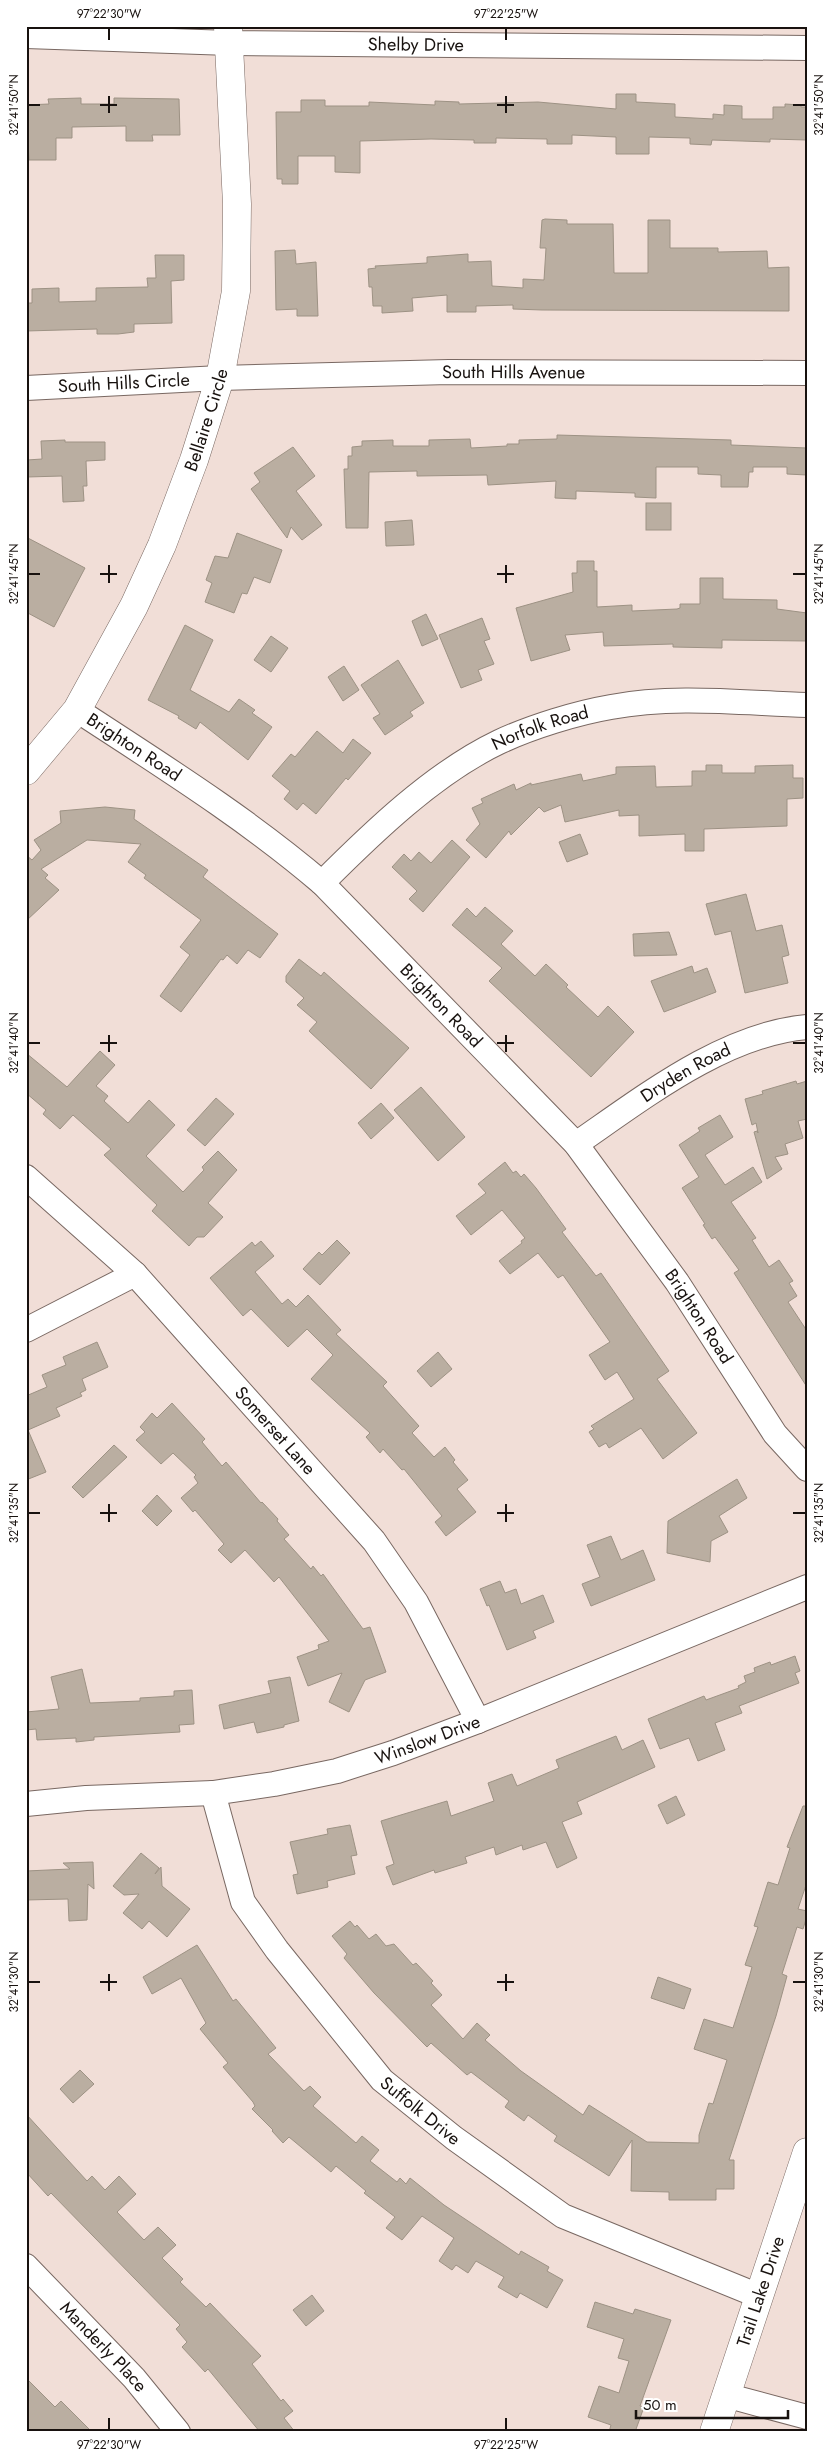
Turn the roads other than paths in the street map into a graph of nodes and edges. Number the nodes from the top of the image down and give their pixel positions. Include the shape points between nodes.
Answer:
1 (229, 35) edge
2 (26, 36) edge
3 (807, 48) edge
4 (807, 373) edge
5 (220, 378) junction
6 (26, 388) edge
7 (807, 704) edge
8 (77, 710) junction
9 (26, 771) edge
10 (322, 883) junction
11 (807, 1027) edge
12 (576, 1144) junction
13 (26, 1177) edge
14 (135, 1274) junction
15 (26, 1330) edge
16 (807, 1469) edge
17 (807, 1587) edge
18 (478, 1721) junction
19 (213, 1792) junction
20 (26, 1804) edge
21 (807, 2152) edge
22 (26, 2266) edge
23 (759, 2296) junction
24 (725, 2396) junction
25 (807, 2417) edge
26 (178, 2432) edge
27 (714, 2432) edge

1 - 2 street, Shelby Drive
1 - 3 street, Shelby Drive
1 - 5 street, Bellaire Circle via 237,204 236,291
4 - 5 street, South Hills Avenue via 449,372
5 - 6 street, South Hills Circle
5 - 8 street, Bellaire Circle via 162,545 134,606
7 - 10 street, Norfolk Road via 673,701 611,707 551,723 499,742 445,775 394,815
8 - 9 street, Bellaire Circle
8 - 10 street, Brighton Road via 283,849
10 - 12 street, Brighton Road
11 - 12 street, Dryden Road via 783,1029 742,1043 700,1064
12 - 16 street, Brighton Road via 677,1282 775,1434
13 - 14 street, Somerset Lane
14 - 15 street
14 - 18 street, Somerset Lane via 374,1541 416,1602
17 - 18 street, Winslow Drive
18 - 19 street, Winslow Drive via 337,1771
19 - 20 street, Winslow Drive
19 - 23 street, Suffolk Drive via 243,1902 277,1950 382,2080 454,2138 563,2216
21 - 23 street, Trail Lake Drive
22 - 26 street, Manderly Place via 134,2378
23 - 24 street, Trail Lake Drive
24 - 25 street
24 - 27 street, Trail Lake Drive

